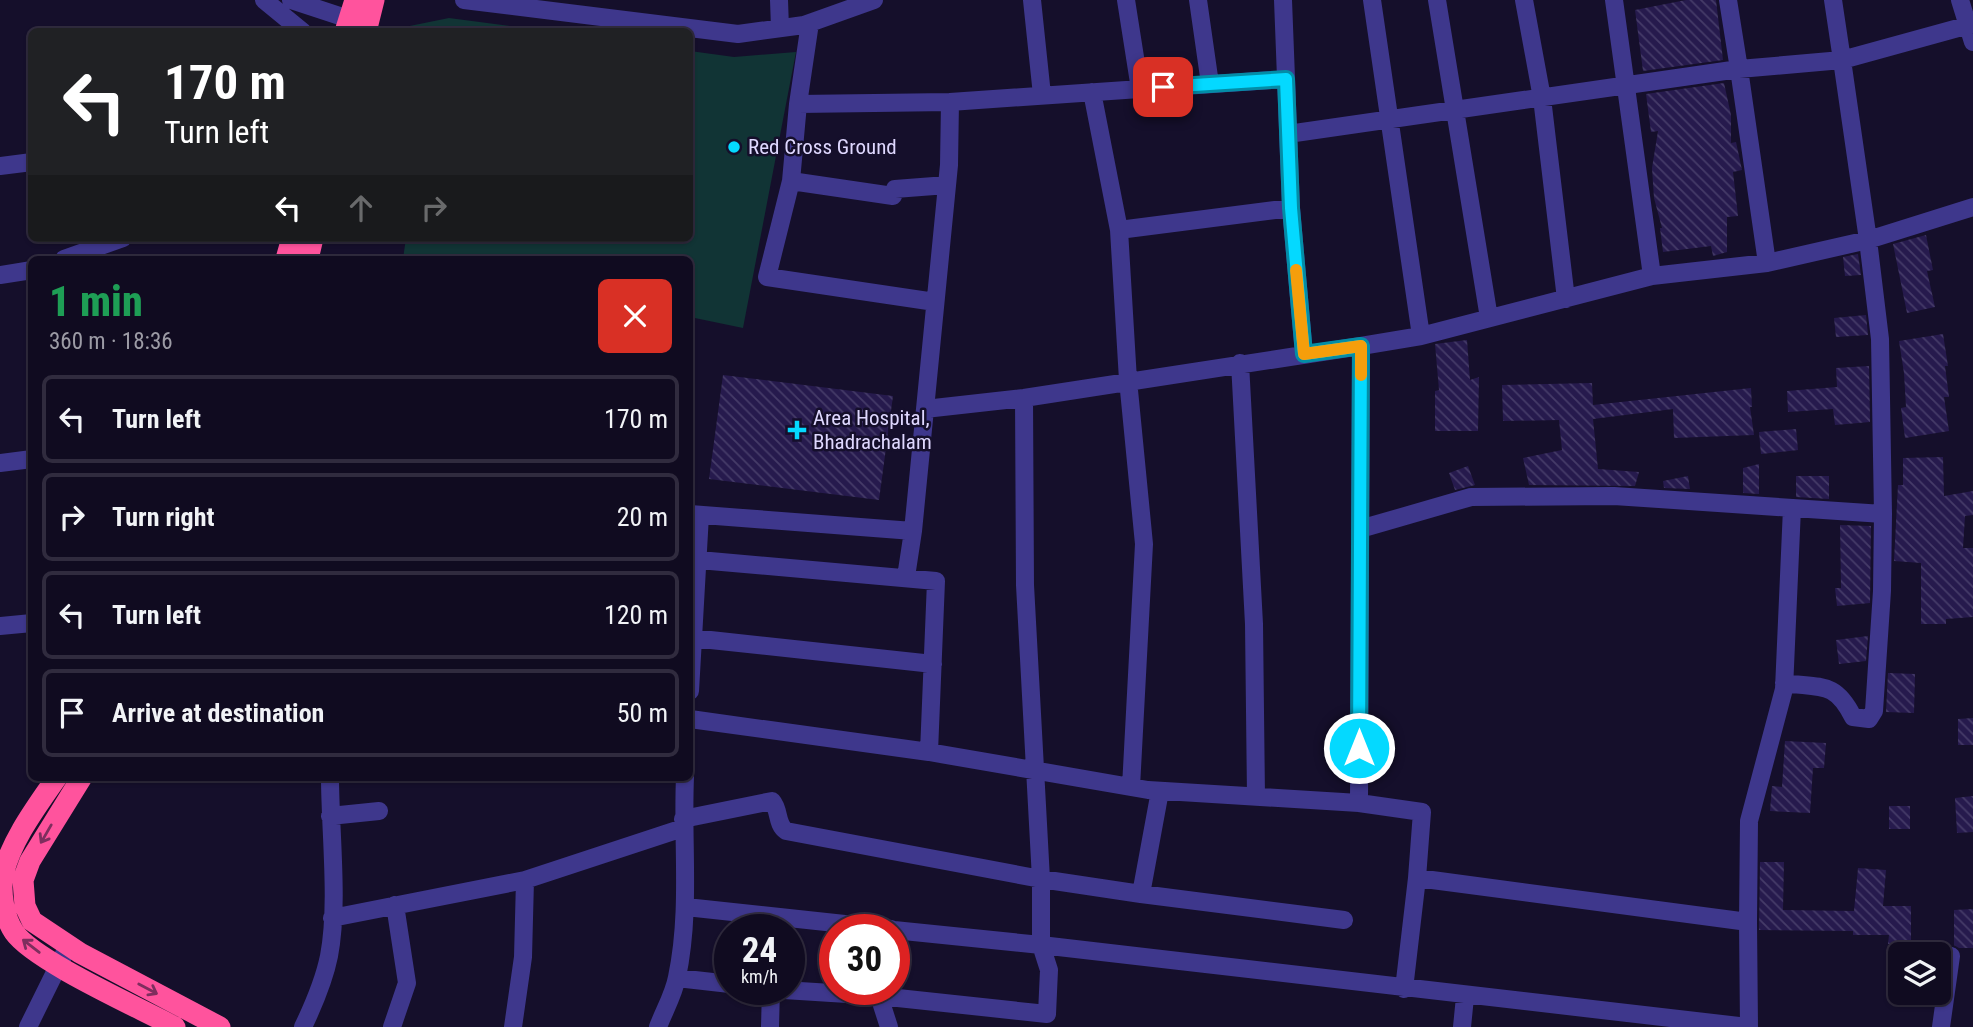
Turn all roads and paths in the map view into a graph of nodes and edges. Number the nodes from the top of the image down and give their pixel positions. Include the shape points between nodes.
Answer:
1 (264, 0) edge
2 (291, 0) edge
3 (374, 0) edge
4 (464, 0) edge
5 (779, 0) edge
6 (874, 0) edge
7 (1032, 0) edge
8 (1126, 0) edge
9 (1198, 0) edge
10 (1283, 0) edge
11 (1372, 0) edge
12 (1437, 0) edge
13 (1524, 0) edge
14 (1614, 0) edge
15 (1728, 0) edge
16 (1833, 0) edge
17 (1960, 0) edge
18 (535, 4) edge
19 (854, 4) edge
20 (356, 22) edge
21 (810, 23) junction
22 (298, 28) edge
23 (780, 28) junction
24 (1971, 31) edge
25 (1842, 60) junction
26 (1739, 69) junction
27 (1286, 79) junction
28 (1210, 84) junction
29 (1625, 85) junction
30 (1140, 89) junction
31 (1092, 92) junction
32 (1042, 95) junction
33 (1542, 98) junction
34 (950, 102) junction
35 (798, 104) junction
36 (1456, 110) junction
37 (1389, 120) junction
38 (1288, 134) junction
39 (28, 162) edge
40 (0, 166) edge
41 (791, 181) junction
42 (947, 185) junction
43 (1973, 206) edge
44 (1291, 208) junction
45 (1119, 230) junction
46 (1868, 240) junction
47 (112, 242) edge
48 (72, 256) edge
49 (1767, 263) junction
50 (28, 271) edge
51 (0, 275) edge
52 (1652, 276) junction
53 (1566, 299) junction
54 (935, 302) junction
55 (1489, 318) junction
56 (1421, 336) junction
57 (1361, 346) junction
58 (1304, 354) junction
59 (1240, 363) junction
60 (1128, 380) junction
61 (1024, 398) junction
62 (925, 409) junction
63 (28, 460) edge
64 (0, 463) edge
65 (1792, 508) junction
66 (1883, 514) junction
67 (695, 515) edge
68 (1360, 529) junction
69 (913, 531) junction
70 (699, 560) junction
71 (906, 577) junction
72 (693, 617) edge
73 (28, 623) edge
74 (0, 626) edge
75 (693, 638) edge
76 (933, 664) junction
77 (1784, 683) junction
78 (693, 719) edge
79 (929, 752) junction
80 (1036, 769) junction
81 (55, 781) edge
82 (80, 781) edge
83 (330, 781) edge
84 (685, 781) edge
85 (1131, 787) junction
86 (1160, 791) junction
87 (1256, 797) junction
88 (1359, 803) junction
89 (379, 811) dead end
90 (330, 816) junction
91 (683, 823) junction
92 (2, 877) junction
93 (1417, 878) junction
94 (1041, 879) junction
95 (23, 880) junction
96 (525, 880) junction
97 (1142, 894) junction
98 (395, 905) junction
99 (25, 906) junction
100 (686, 907) junction
101 (2, 912) edge
102 (332, 918) junction
103 (1344, 919) dead end
104 (819, 921) edge
105 (1748, 922) junction
106 (910, 931) edge
107 (1041, 945) junction
108 (68, 946) junction
109 (55, 966) junction
110 (677, 978) junction
111 (714, 982) edge
112 (1404, 989) junction
113 (1465, 997) junction
114 (910, 1001) edge
115 (769, 1005) edge
116 (882, 1005) edge
117 (1944, 1005) edge
118 (1047, 1021) edge
119 (28, 1027) edge
120 (175, 1027) edge
121 (220, 1027) edge
122 (303, 1027) edge
123 (392, 1027) edge
124 (513, 1027) edge
125 (658, 1027) edge
126 (770, 1027) edge
127 (889, 1027) edge
128 (1462, 1027) edge
129 (1749, 1027) edge
130 (1941, 1027) edge

1 - 22 street
2 - 20 street
3 - 20 highway
4 - 18 street
5 - 23 street
6 - 19 street
7 - 32 street
8 - 30 street
9 - 28 street
10 - 27 street
11 - 37 street
12 - 36 street
13 - 33 street
14 - 29 street
15 - 26 street
16 - 25 street
17 - 24 street
18 - 23 street via 738,34
19 - 21 street
21 - 23 street
21 - 35 street
24 - 25 street
25 - 26 street
25 - 46 street
26 - 29 street
26 - 49 street
27 - 28 street
27 - 38 street
28 - 30 street
29 - 33 street
29 - 52 street
30 - 31 street
31 - 32 street
31 - 45 street
32 - 34 street
33 - 36 street
33 - 53 street
34 - 35 street
34 - 42 street
35 - 41 street
36 - 37 street
36 - 55 street
37 - 38 street
37 - 56 street
38 - 44 street
39 - 40 street
41 - 42 street via 893,195 895,189
41 - 54 street via 767,277
42 - 54 street
43 - 46 street
44 - 45 street
44 - 58 street
45 - 60 street
46 - 49 street
46 - 66 street via 1880,339
47 - 48 street
49 - 52 street
50 - 51 street
52 - 53 street
53 - 55 street
54 - 62 street
55 - 56 street
56 - 57 street
57 - 58 street
57 - 68 street
58 - 59 street
59 - 60 street
59 - 87 street via 1254,624
60 - 61 street
60 - 85 street via 1144,544
61 - 62 street
61 - 80 street via 1025,585
62 - 69 street
63 - 64 street
65 - 66 street
65 - 68 street via 1614,496 1471,497
65 - 77 street
66 - 77 street via 1874,711 1869,719 1853,717 1842,695 1827,688
67 - 69 street
67 - 70 street
68 - 88 street
69 - 71 street
70 - 71 street
70 - 72 street
71 - 76 street via 936,581
73 - 74 street
75 - 76 street
76 - 79 street
77 - 105 street via 1749,821
78 - 79 street
79 - 80 street
80 - 85 street
80 - 94 street
81 - 92 highway via 11,852
82 -> 95 highway
83 - 90 street
84 - 91 street
85 - 86 street
86 - 87 street
86 - 97 street
87 - 88 street
88 - 93 street via 1422,812
89 - 90 street
90 - 102 street
91 - 94 street via 772,801 786,831
91 - 96 street
91 - 100 street
92 - 95 highway
92 - 101 highway
93 - 105 street
93 - 112 street
94 - 97 street
94 - 107 street
95 - 99 highway
96 - 98 street
96 - 124 street via 523,957
97 - 103 street
98 - 102 street
98 - 123 street via 407,983
99 - 101 street
99 - 108 highway via 32,920
100 - 104 street
100 - 110 street
109 -> 101 highway via 15,934
102 - 122 street via 329,955
105 - 129 street
106 - 107 street
107 - 112 street
107 - 118 street via 1049,970
108 - 109 street
108 -> 121 highway
109 - 119 street
109 - 120 highway
110 - 111 street
110 - 125 street
112 - 113 street
113 - 128 street
113 - 129 street
114 - 118 street
115 - 126 street
116 - 127 street
117 - 130 street

